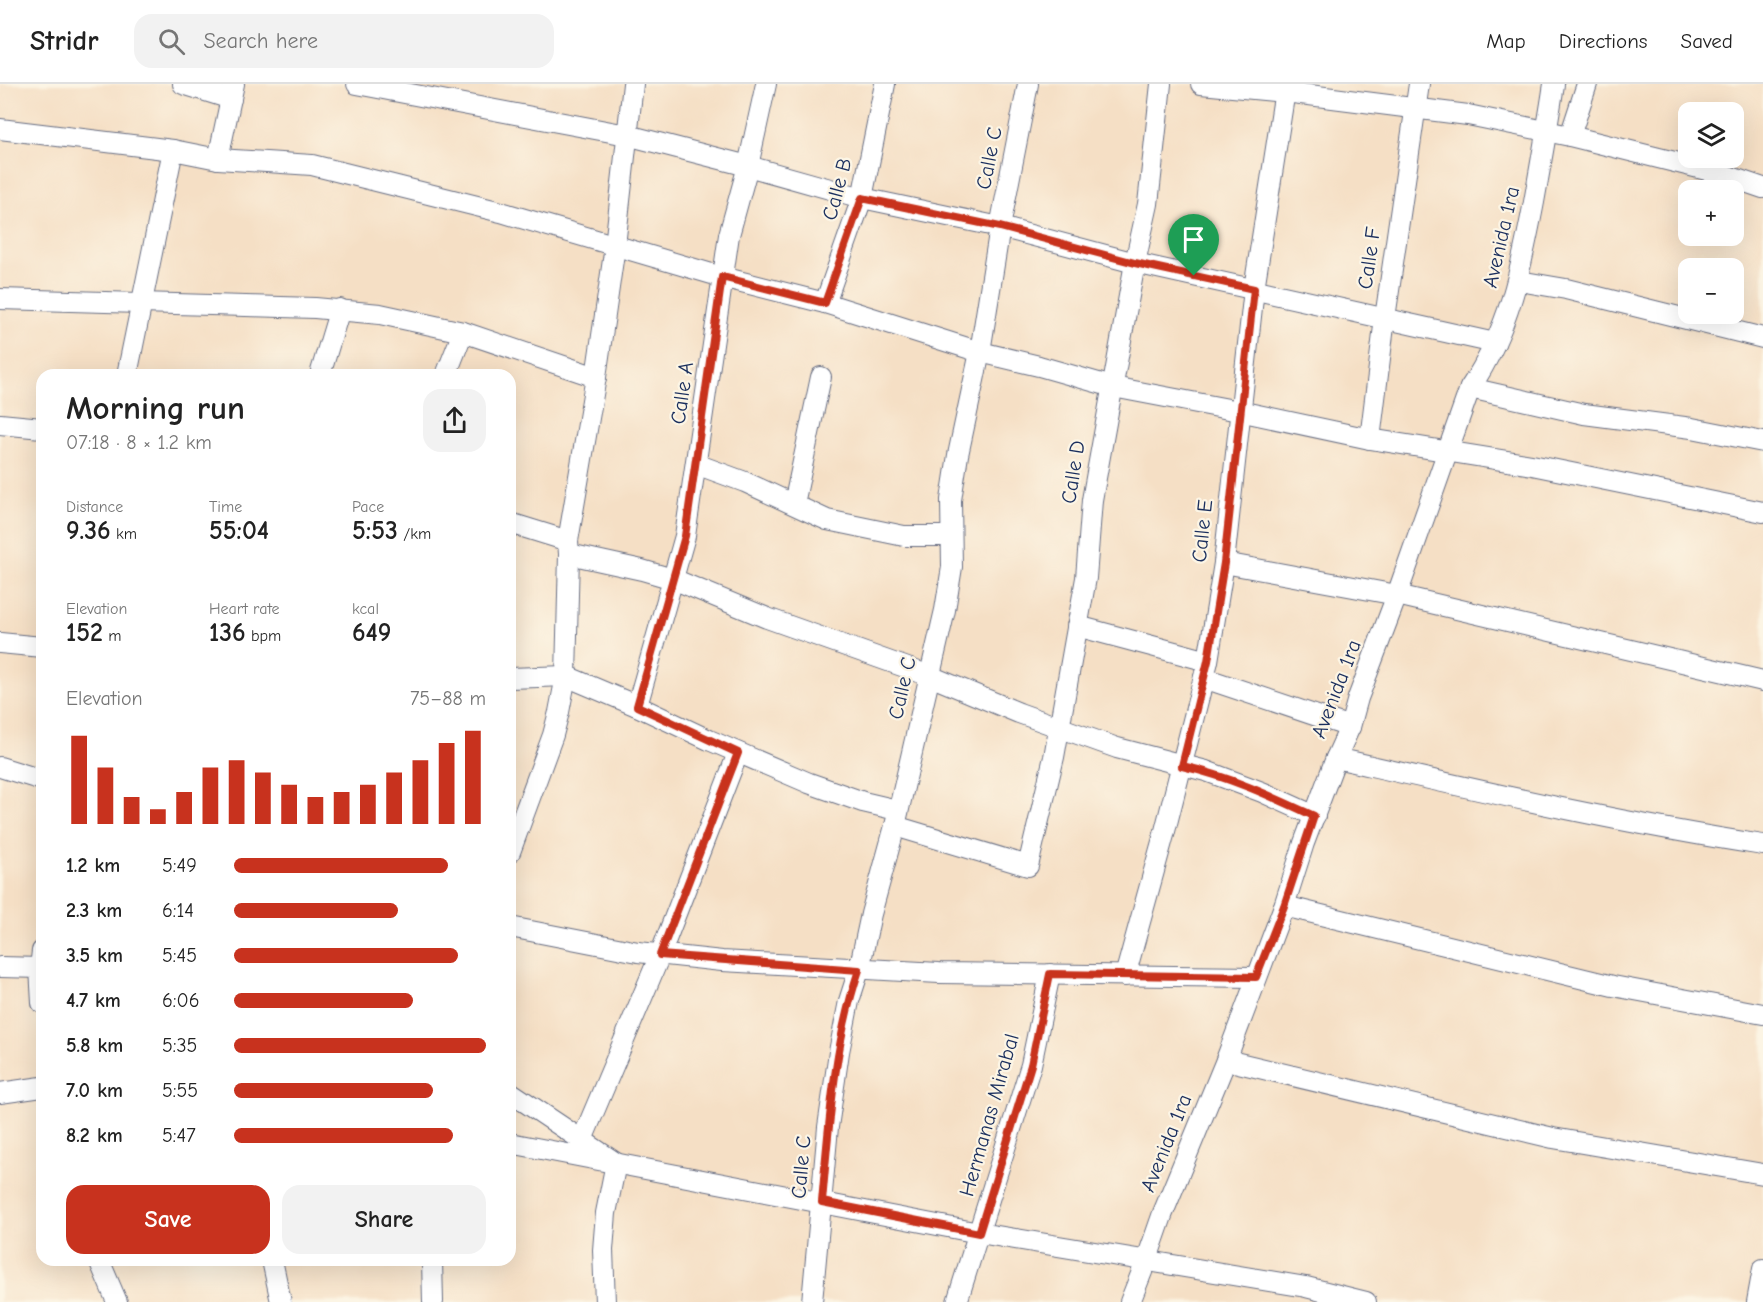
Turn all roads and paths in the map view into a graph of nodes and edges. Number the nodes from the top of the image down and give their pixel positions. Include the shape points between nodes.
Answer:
1 (183, 84) edge
2 (357, 84) edge
3 (633, 84) edge
4 (766, 84) edge
5 (885, 84) edge
6 (1028, 84) edge
7 (1161, 84) edge
8 (1201, 84) edge
9 (1419, 84) edge
10 (1554, 84) edge
11 (1587, 84) edge
12 (1286, 88) edge
13 (232, 91) edge
14 (1416, 108) junction
15 (0, 129) edge
16 (1547, 132) junction
17 (627, 135) junction
18 (1570, 136) junction
19 (173, 150) junction
20 (218, 159) junction
21 (748, 166) junction
22 (1763, 188) edge
23 (862, 198) junction
24 (1000, 227) junction
25 (615, 246) junction
26 (1135, 263) junction
27 (722, 277) junction
28 (1519, 281) junction
29 (1254, 289) junction
30 (0, 299) edge
31 (825, 303) junction
32 (140, 304) junction
33 (340, 309) junction
34 (1384, 318) junction
35 (463, 332) junction
36 (1763, 338) edge
37 (1494, 343) junction
38 (980, 352) junction
39 (128, 369) edge
40 (322, 369) edge
41 (448, 369) edge
42 (596, 377) junction
43 (821, 377) dead end
44 (1113, 387) junction
45 (1470, 388) junction
46 (1239, 411) junction
47 (0, 424) edge
48 (36, 427) edge
49 (1370, 439) junction
50 (1763, 442) edge
51 (1448, 453) junction
52 (696, 464) junction
53 (794, 504) junction
54 (1763, 512) edge
55 (516, 526) edge
56 (950, 536) junction
57 (568, 548) junction
58 (1224, 563) junction
59 (673, 579) junction
60 (1397, 595) junction
61 (1077, 626) junction
62 (0, 643) edge
63 (36, 646) edge
64 (1206, 669) junction
65 (566, 676) junction
66 (930, 676) junction
67 (516, 678) edge
68 (1763, 681) edge
69 (637, 706) junction
70 (1059, 726) junction
71 (1350, 727) junction
72 (738, 753) junction
73 (1336, 758) junction
74 (1182, 766) junction
75 (0, 767) edge
76 (36, 778) edge
77 (1314, 816) junction
78 (896, 818) junction
79 (516, 836) edge
80 (1763, 845) edge
81 (1284, 906) junction
82 (516, 928) edge
83 (660, 955) junction
84 (36, 963) edge
85 (0, 967) edge
86 (859, 970) junction
87 (1050, 974) junction
88 (1125, 976) junction
89 (1256, 977) junction
90 (1763, 1014) edge
91 (1226, 1060) junction
92 (36, 1088) edge
93 (0, 1093) edge
94 (516, 1096) edge
95 (582, 1140) junction
96 (516, 1144) edge
97 (616, 1163) junction
98 (1763, 1174) edge
99 (822, 1202) junction
100 (979, 1233) junction
101 (1147, 1259) junction
102 (102, 1266) edge
103 (273, 1266) edge
104 (432, 1266) edge
105 (1763, 1269) edge
106 (117, 1302) edge
107 (281, 1302) edge
108 (433, 1302) edge
109 (604, 1302) edge
110 (812, 1302) edge
111 (957, 1302) edge
112 (1130, 1302) edge
113 (1366, 1302) edge
114 (1757, 1302) edge

1 - 13 street
2 - 17 street
3 - 17 street
4 - 21 street, Calle A
5 - 23 street, Calle B
6 - 24 street, Calle C
7 - 26 street, Calle D via 1148,204
8 - 12 street
9 - 14 street, Calle F
10 - 16 street, Avenida 1ra
11 - 18 street
12 - 14 street
12 - 29 street, Calle E
13 - 20 street
14 - 16 street
14 - 34 street, Calle F
15 - 19 street
16 - 18 street
16 - 28 street, Avenida 1ra
17 - 21 street
17 - 25 street
18 - 22 street
19 - 20 street
19 - 32 street
20 - 25 street via 312,165 501,212
21 - 23 street
21 - 27 street, Calle A
23 - 24 street
23 - 31 street, Calle B
24 - 26 street
24 - 38 street, Calle C
25 - 27 street
25 - 42 street
26 - 29 street
26 - 44 street, Calle D
27 - 31 street
27 - 52 street, Calle A
28 - 36 street
28 - 37 street, Avenida 1ra
29 - 34 street
29 - 46 street, Calle E
30 - 32 street
31 - 38 street
32 - 33 street
32 - 39 street
33 - 35 street
33 - 40 street
34 - 37 street
34 - 49 street, Calle F
35 - 41 street
35 - 42 street
37 - 45 street, Avenida 1ra
38 - 44 street
38 - 56 street, Calle C via 958,455
42 - 57 street
43 - 53 street
44 - 46 street
44 - 61 street, Calle D via 1092,500 1086,578
45 - 50 street via 1584,414
45 - 51 street, Avenida 1ra
46 - 49 street
46 - 58 street, Calle E
47 - 48 street
49 - 51 street
51 - 54 street via 1532,465
51 - 60 street, Avenida 1ra
52 - 53 street
52 - 59 street, Calle A via 685,536
53 - 56 street via 827,520 869,530 904,536
55 - 57 street
56 - 66 street, Calle C via 952,567
57 - 59 street
57 - 65 street
58 - 60 street
58 - 64 street, Calle E
59 - 66 street via 767,618
59 - 69 street, Calle A
60 - 68 street
60 - 71 street, Avenida 1ra
61 - 64 street
61 - 70 street, Calle D
62 - 63 street
64 - 71 street
64 - 74 street, Calle E
65 - 67 street
65 - 69 street
65 - 79 street via 553,735
66 - 70 street
66 - 78 street, Calle C
69 - 72 street
70 - 74 street
70 - 78 street, Calle D via 1028,866
71 - 73 street, Avenida 1ra
72 - 78 street
72 - 83 street
73 - 77 street, Avenida 1ra
73 - 80 street via 1583,814
74 - 77 street via 1262,792
74 - 88 street, Calle E
75 - 76 street
77 - 81 street, Avenida 1ra
78 - 86 street, Calle C
81 - 89 street, Avenida 1ra
81 - 90 street via 1613,987
82 - 83 street
83 - 86 street
83 - 95 street
84 - 85 street
86 - 87 street
86 - 99 street, Calle C via 839,1052
87 - 88 street
87 - 100 street, Hermanas Mirabal via 1031,1065
88 - 89 street
89 - 91 street, Avenida 1ra
91 - 98 street via 1553,1138
91 - 101 street, Avenida 1ra
92 - 93 street
94 - 95 street
95 - 97 street
96 - 97 street
97 - 99 street
97 - 109 street via 606,1213
99 - 100 street
99 - 110 street, Calle C
100 - 101 street
100 - 111 street, Hermanas Mirabal
101 - 112 street, Avenida 1ra
101 - 113 street via 1306,1287
102 - 106 street
103 - 107 street
104 - 108 street
105 - 114 street

